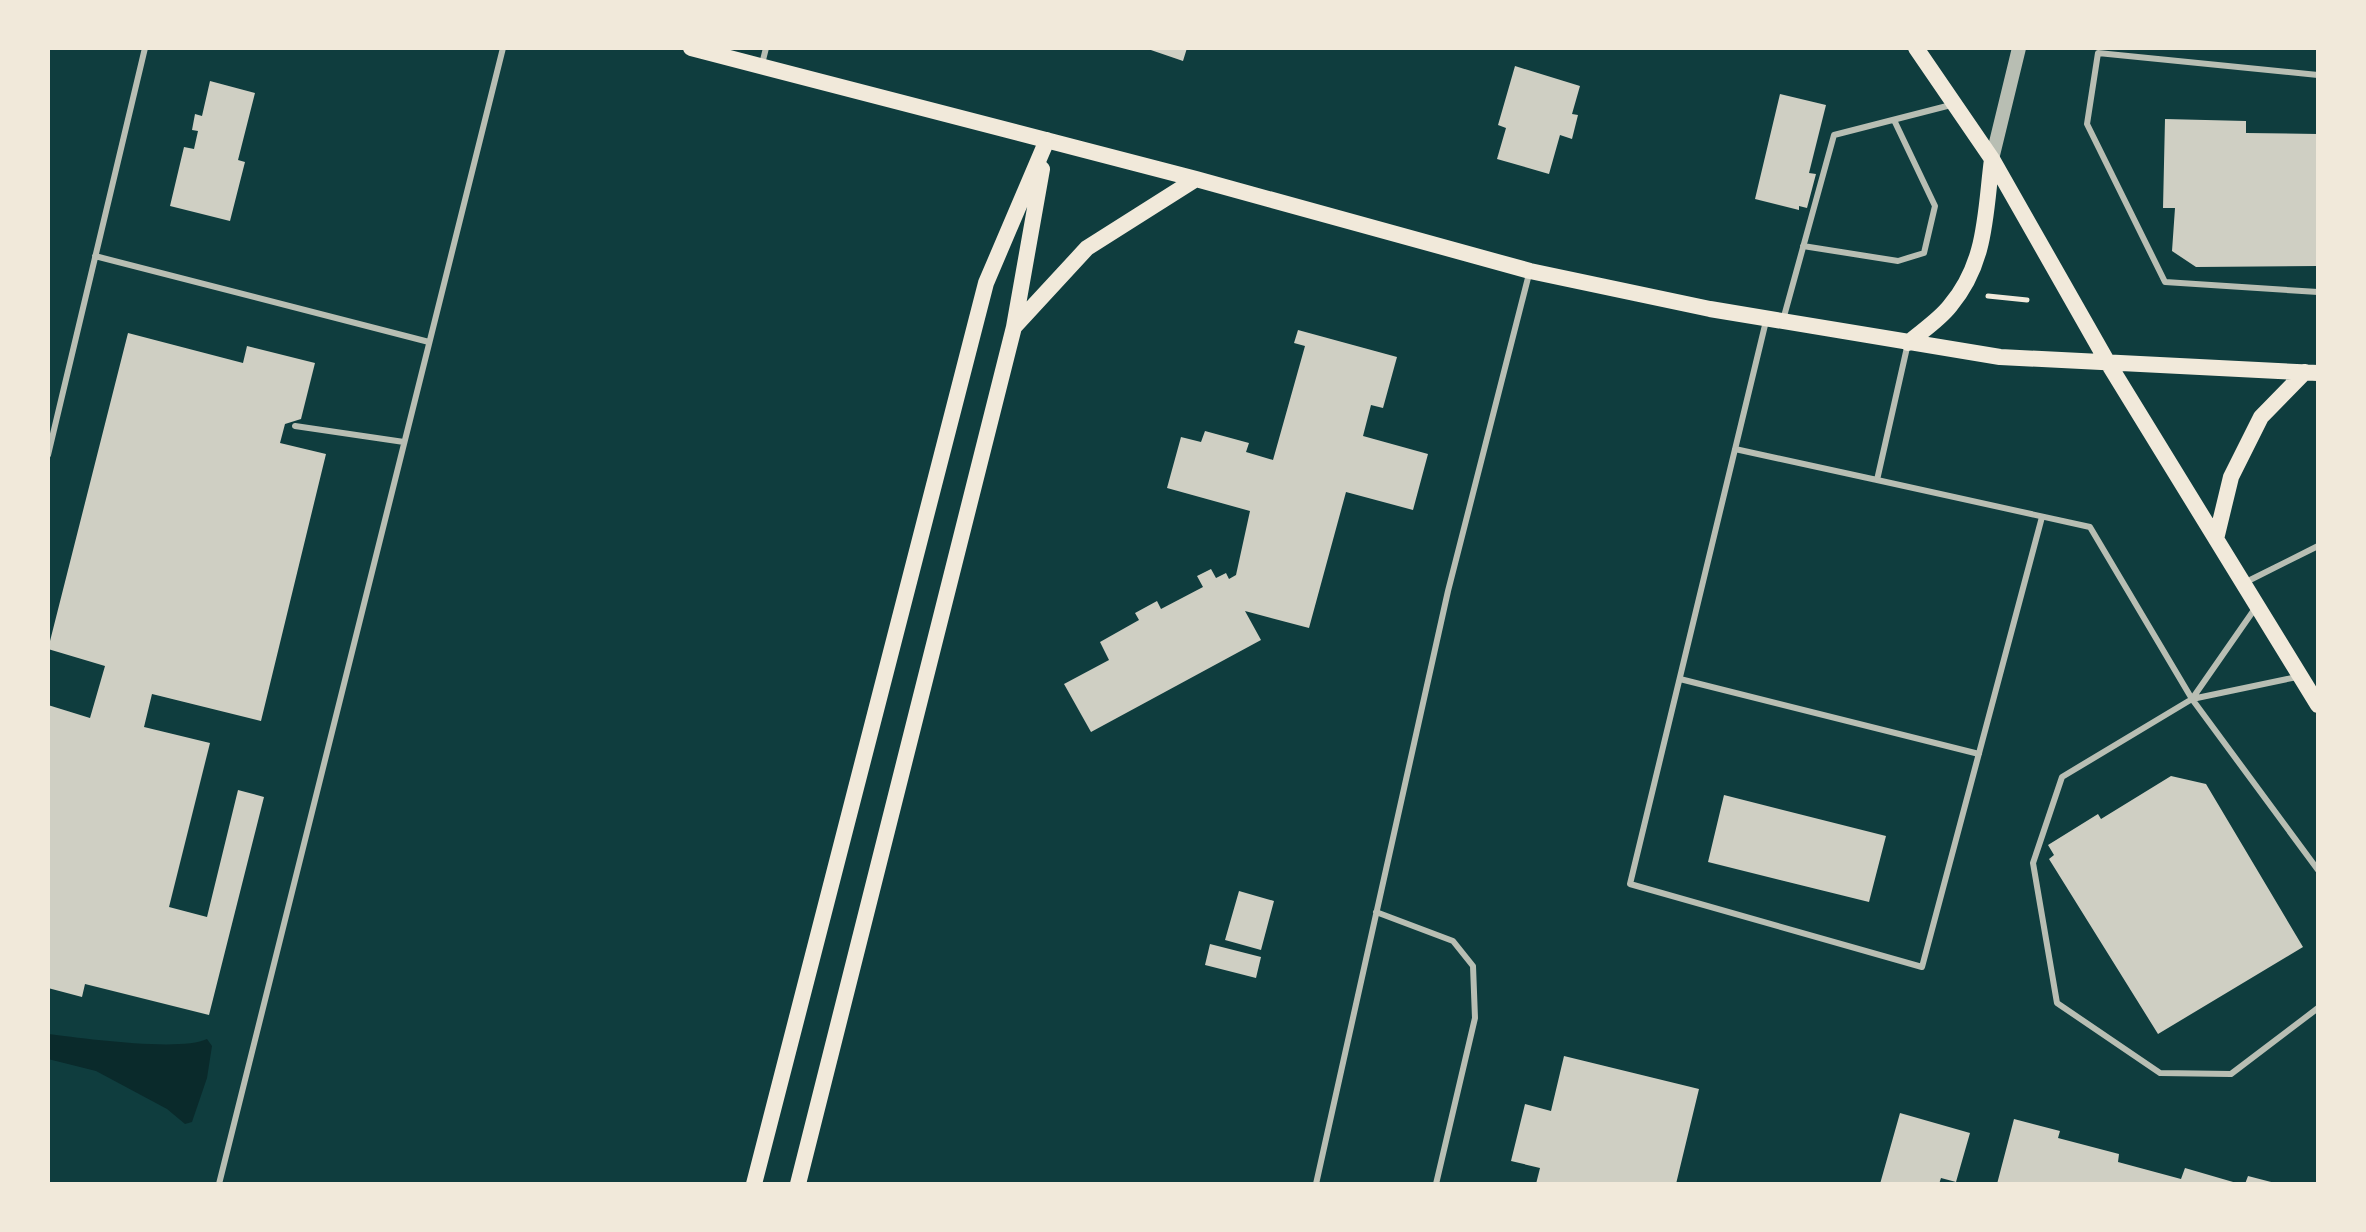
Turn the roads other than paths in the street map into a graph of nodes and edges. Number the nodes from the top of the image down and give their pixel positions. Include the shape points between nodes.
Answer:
1 (145, 48) edge
2 (503, 48) edge
3 (691, 48) edge
4 (766, 48) edge
5 (1916, 48) edge
6 (2019, 48) edge
7 (761, 66) junction
8 (2318, 75) edge
9 (1955, 104) junction
10 (1894, 120) junction
11 (1047, 140) junction
12 (1992, 159) junction
13 (1196, 179) junction
14 (1803, 246) junction
15 (95, 256) junction
16 (1530, 271) junction
17 (2318, 292) edge
18 (1775, 320) junction
19 (1014, 327) junction
20 (429, 342) junction
21 (1908, 343) junction
22 (2108, 363) junction
23 (2311, 372) edge
24 (295, 426) dead end
25 (404, 442) junction
26 (1735, 449) junction
27 (48, 455) edge
28 (1877, 480) junction
29 (2042, 517) junction
30 (2216, 539) junction
31 (2318, 546) edge
32 (2243, 583) junction
33 (2257, 606) junction
34 (2300, 676) junction
35 (1680, 679) junction
36 (2192, 699) junction
37 (2318, 705) edge
38 (1979, 754) junction
39 (2318, 870) edge
40 (1376, 912) junction
41 (2318, 1008) edge
42 (219, 1184) edge
43 (754, 1184) edge
44 (798, 1184) edge
45 (1316, 1184) edge
46 (1436, 1184) edge

1 - 15 lane
2 - 20 lane
3 - 7 main road
4 - 7 lane
5 - 9 main road
6 - 12 street
7 - 11 main road
8 - 17 lane via 2098,53 2087,124 2165,282
9 - 10 lane
9 - 12 main road
10 - 14 lane via 1834,135
10 - 14 lane via 1935,206 1924,253 1898,261
11 - 13 main road
11 - 19 main road
11 - 43 main road via 986,283
12 - 21 main road via 1981,250 1969,280 1949,308
12 - 22 main road
13 - 16 main road
13 - 19 main road via 1087,248
14 - 18 lane
15 - 20 lane
15 - 27 lane
16 - 18 main road
16 - 40 lane via 1448,591
18 - 21 main road
18 - 26 lane
19 - 44 main road
20 - 25 lane
21 - 22 main road via 2000,357
21 - 28 lane
22 - 23 main road
22 - 30 main road
23 - 30 main road via 2261,417 2231,477
24 - 25 lane
25 - 42 lane
26 - 28 lane
26 - 35 lane
28 - 29 lane
29 - 36 lane via 2090,527
29 - 38 lane
30 - 32 main road
31 - 32 lane
32 - 33 main road
33 - 34 main road
33 - 36 lane
34 - 36 lane
34 - 37 main road
35 - 38 lane
35 - 38 lane via 1630,884 1922,967
36 - 39 lane
36 - 41 lane via 2062,777 2033,863 2057,1003 2160,1073 2231,1074
40 - 45 lane
40 - 46 lane via 1453,941 1473,966 1475,1018

